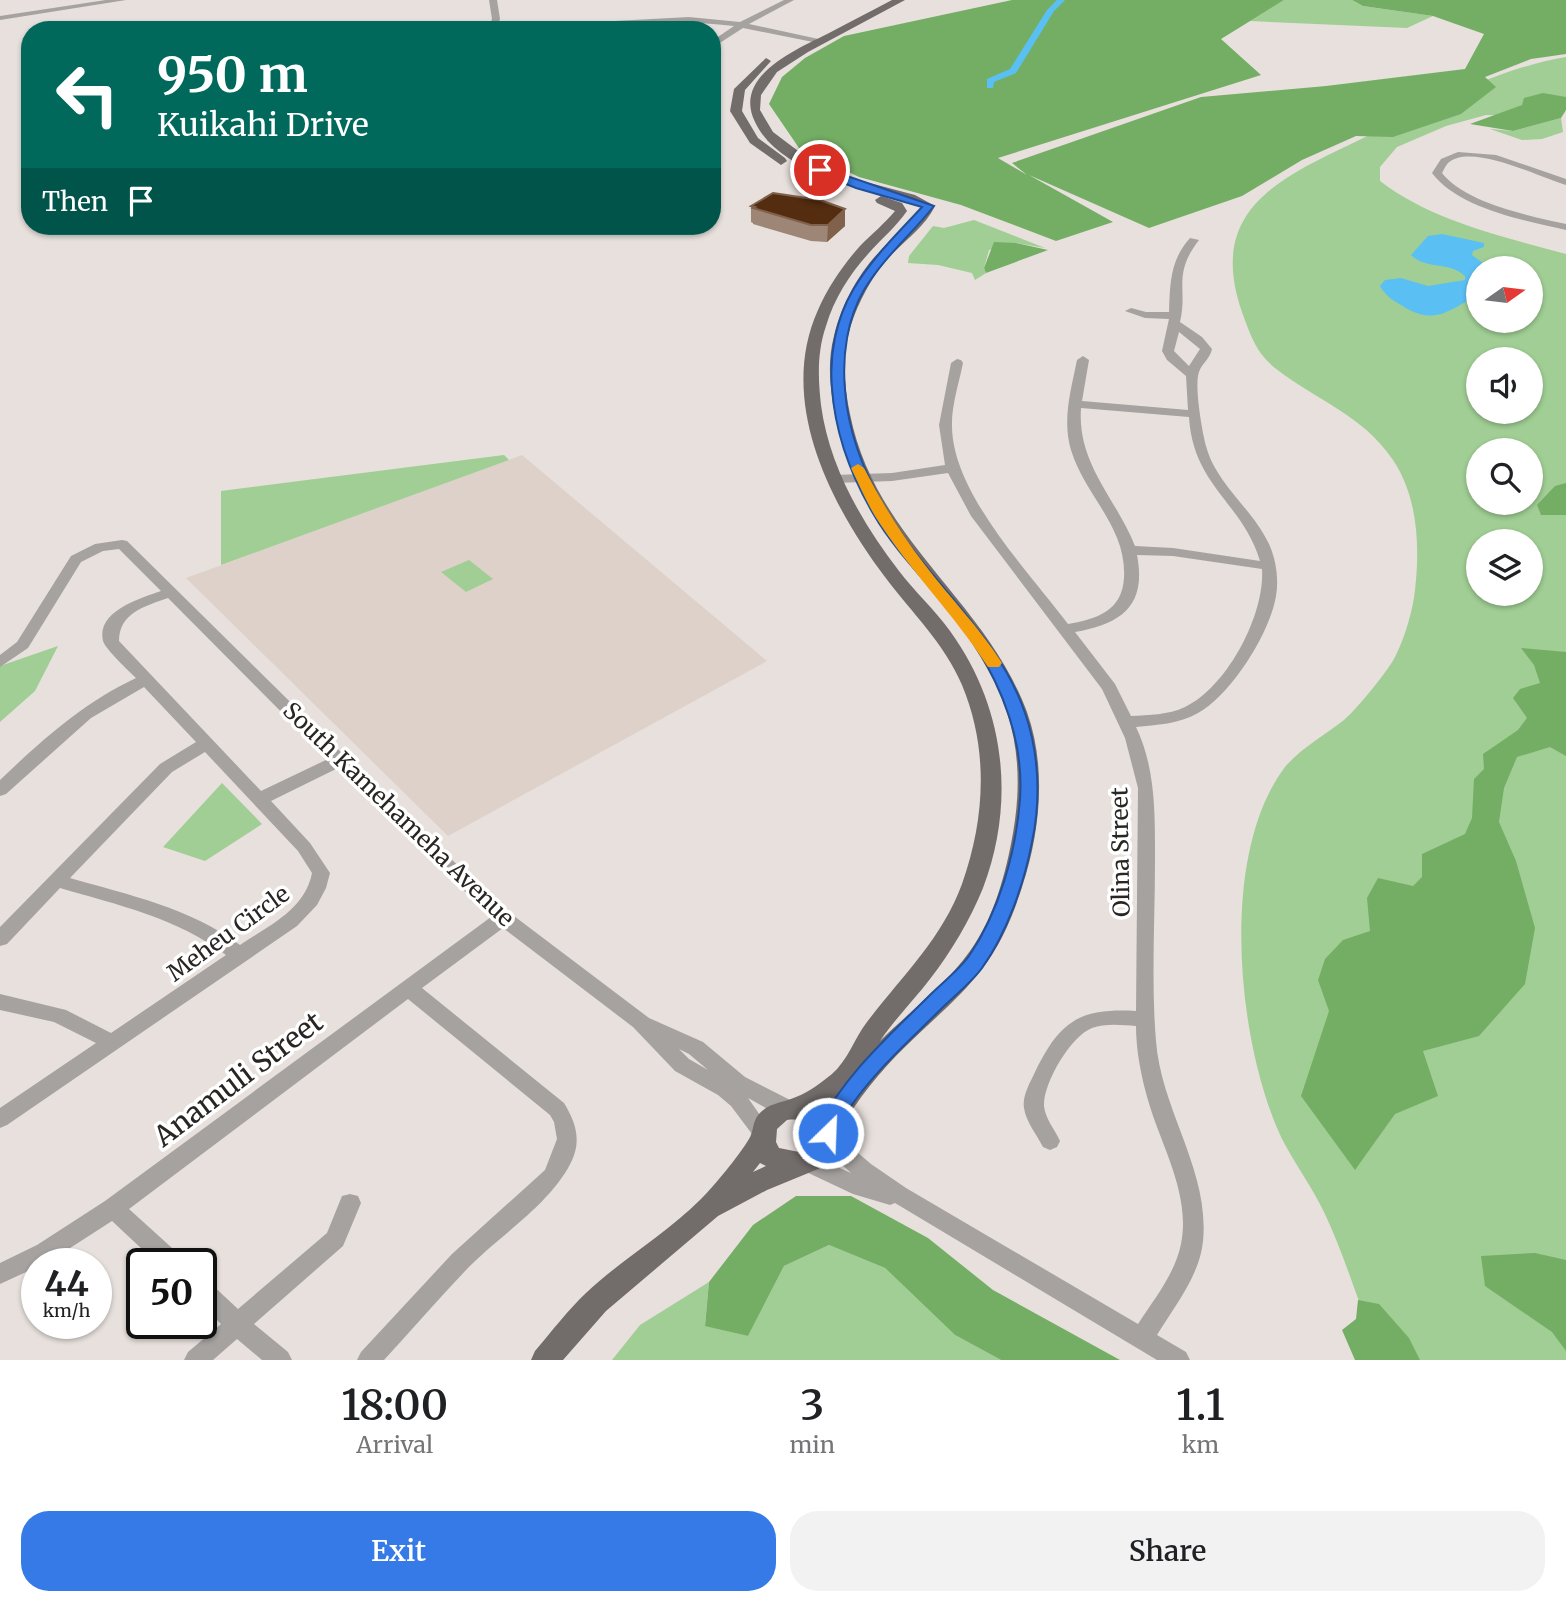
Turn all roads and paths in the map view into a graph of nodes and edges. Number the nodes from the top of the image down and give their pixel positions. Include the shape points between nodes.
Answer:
1 (41, 0) edge
2 (122, 0) edge
3 (493, 0) edge
4 (790, 0) edge
5 (882, 0) edge
6 (900, 0) edge
7 (35, 13) junction
8 (0, 18) edge
9 (495, 21) edge
10 (647, 21) edge
11 (700, 21) edge
12 (721, 23) edge
13 (741, 25) junction
14 (806, 38) junction
15 (721, 39) edge
16 (820, 42) junction
17 (1566, 182) edge
18 (929, 206) joint
19 (1566, 227) edge
20 (1194, 240) dead end
21 (1131, 311) dead end
22 (1176, 320) junction
23 (1083, 360) dead end
24 (957, 363) dead end
25 (1191, 374) junction
26 (1074, 404) junction
27 (1195, 414) junction
28 (948, 469) junction
29 (862, 477) junction
30 (834, 480) junction
31 (1131, 550) junction
32 (1268, 566) junction
33 (169, 593) junction
34 (1067, 629) junction
35 (0, 662) edge
36 (146, 680) junction
37 (1126, 722) junction
38 (205, 744) junction
39 (340, 760) junction
40 (0, 790) edge
41 (258, 800) junction
42 (57, 881) junction
43 (503, 918) junction
44 (0, 939) edge
45 (241, 956) junction
46 (407, 987) junction
47 (0, 1002) edge
48 (1145, 1019) junction
49 (640, 1022) junction
50 (112, 1044) junction
51 (794, 1109) junction
52 (0, 1119) edge
53 (828, 1135) junction
54 (762, 1136) junction
55 (1051, 1141) dead end
56 (802, 1164) junction
57 (909, 1202) junction
58 (349, 1203) dead end
59 (113, 1208) junction
60 (709, 1208) junction
61 (157, 1248) edge
62 (0, 1274) edge
63 (217, 1305) edge
64 (239, 1326) junction
65 (1142, 1339) junction
66 (196, 1360) edge
67 (280, 1360) edge
68 (369, 1360) edge
69 (545, 1360) edge
70 (1178, 1360) edge

1 - 7 street
2 - 7 street
3 - 9 street
4 - 13 street
5 - 14 main road
6 - 16 main road
7 - 8 street
10 - 11 street
12 - 13 street
13 - 14 street
13 - 15 street
14 - 16 street
14 - 30 main road via 765,62 744,82 736,102 740,121 761,147 803,173 901,208 835,289 812,354 817,429
16 - 18 main road via 785,60 760,85 753,103 757,120 778,144 807,164
17 - 19 street via 1479,153 1451,159 1441,164 1437,173 1445,184 1476,200
18 - 29 main road via 881,258 858,291 842,329 837,371 840,415
20 - 22 street via 1185,247 1174,292
21 - 22 street
22 - 25 street via 1168,351
22 - 25 street via 1206,349
23 - 26 street
24 - 28 street, Olina Street via 945,425
25 - 27 street
26 - 27 street
26 - 31 street via 1074,428 1084,465
27 - 32 street via 1205,463 1260,541
28 - 29 street
28 - 34 street, Olina Street via 976,513
29 - 30 street
29 - 53 main road via 881,515 990,656 1017,712 1027,754 1029,797 1024,842 1010,888 975,963 867,1070 843,1101
30 - 51 main road via 870,544 968,674 991,746 993,798 980,869 946,940 868,1039 850,1072
31 - 32 street
31 - 34 street via 1132,578 1124,607 1103,622
32 - 37 street via 1265,608 1241,656 1214,693 1192,711
33 - 35 street via 122,544 100,547 76,559 23,645
33 - 36 street, Meheu Circle via 137,605 112,625 111,642
33 - 39 street, South Kamehameha Avenue
34 - 37 street, Olina Street via 1109,688
36 - 38 street, Meheu Circle
36 - 40 street via 111,695 75,720
37 - 48 street, Olina Street via 1146,788
38 - 41 street, Meheu Circle
38 - 42 street via 166,768
39 - 41 street
39 - 43 street, South Kamehameha Avenue
41 - 45 street, Meheu Circle via 304,847 321,873 309,905
42 - 44 street
42 - 45 street via 169,913 198,926
43 - 46 street, Anamuli Street
43 - 49 street, South Kamehameha Avenue
45 - 50 street, Meheu Circle
46 - 59 street, Anamuli Street
46 - 68 street via 557,1109 567,1139 553,1177 460,1261
47 - 50 street via 73,1019
48 - 55 street via 1094,1019 1063,1038 1038,1088 1034,1107
48 - 65 street, Olina Street via 1158,1099 1185,1175 1193,1223 1182,1274
49 - 51 street, South Kamehameha Avenue via 696,1048 738,1083
49 - 54 street, South Kamehameha Avenue via 682,1065 738,1100
50 - 52 street, Meheu Circle
51 - 53 main road via 817,1115
51 - 54 main road via 771,1117
53 - 56 main road via 822,1153
53 - 57 street via 859,1170
54 - 56 main road via 765,1149 779,1161
54 - 60 main road
56 - 57 street
56 - 60 main road
57 - 65 street
58 - 64 street via 335,1239
59 - 61 street
59 - 62 street, Anamuli Street via 45,1252
60 - 69 main road via 596,1302
63 - 64 street
64 - 66 street
64 - 67 street
65 - 70 street

